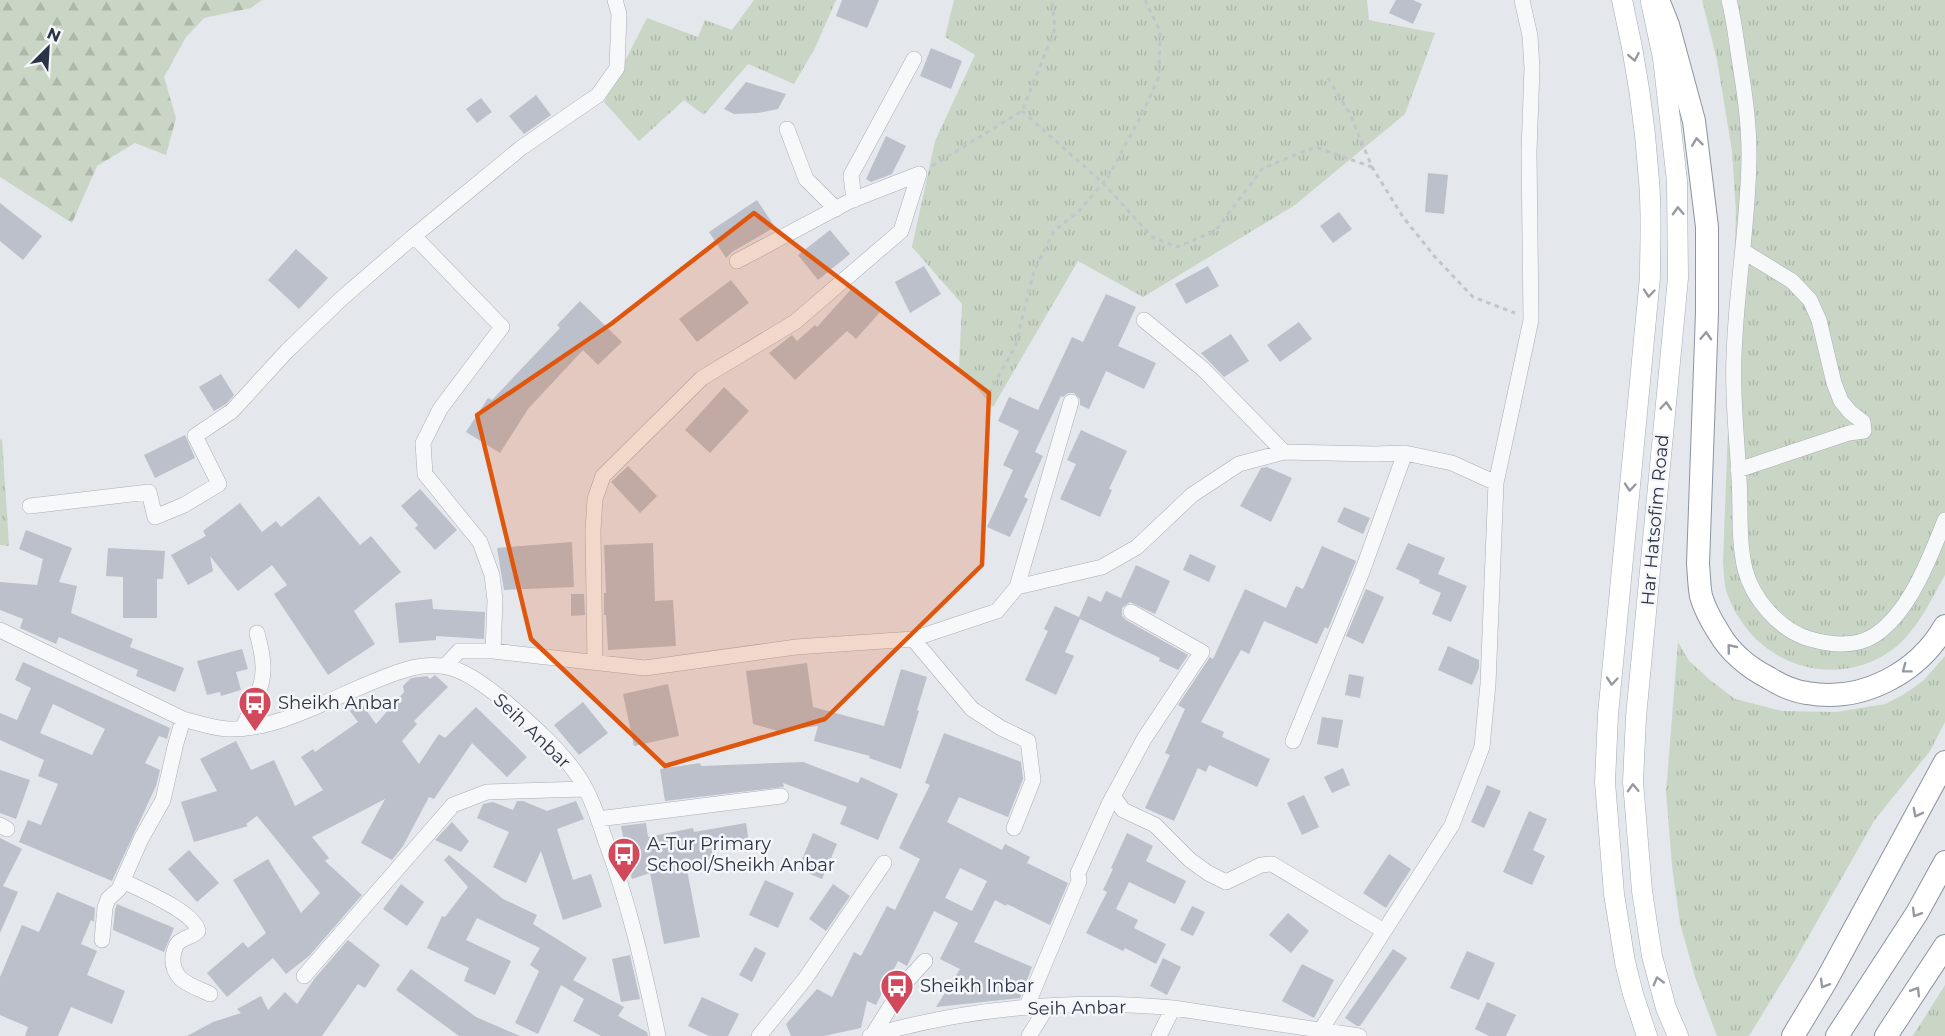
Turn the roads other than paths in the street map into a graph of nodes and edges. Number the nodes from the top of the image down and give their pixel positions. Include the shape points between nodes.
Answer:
1 (615, 0) edge
2 (1522, 0) edge
3 (1622, 0) edge
4 (1651, 0) edge
5 (1658, 0) edge
6 (1730, 0) edge
7 (914, 59) dead end
8 (787, 129) dead end
9 (854, 200) junction
10 (836, 209) junction
11 (414, 236) junction
12 (1743, 251) junction
13 (737, 261) dead end
14 (1144, 320) dead end
15 (1071, 402) dead end
16 (1284, 452) junction
17 (1406, 453) junction
18 (1738, 470) junction
19 (1496, 483) junction
20 (30, 506) dead end
21 (1945, 520) edge
22 (1017, 587) junction
23 (1131, 612) dead end
24 (1945, 626) edge
25 (0, 631) edge
26 (257, 633) dead end
27 (913, 639) junction
28 (493, 651) junction
29 (595, 662) junction
30 (446, 665) junction
31 (183, 719) junction
32 (243, 727) junction
33 (1293, 741) dead end
34 (1945, 762) edge
35 (585, 789) junction
36 (781, 796) dead end
37 (1113, 796) junction
38 (598, 819) junction
39 (1014, 828) dead end
40 (1945, 862) edge
41 (885, 863) dead end
42 (123, 881) junction
43 (1384, 931) junction
44 (102, 940) dead end
45 (1945, 946) edge
46 (925, 961) dead end
47 (304, 976) dead end
48 (210, 993) dead end
49 (1047, 1007) junction
50 (1026, 1008) junction
51 (1173, 1008) junction
52 (896, 1032) edge
53 (1319, 1033) edge
54 (658, 1036) edge
55 (759, 1036) edge
56 (871, 1036) edge
57 (1029, 1036) edge
58 (1159, 1036) edge
59 (1359, 1036) edge
60 (1647, 1036) edge
61 (1678, 1036) edge
62 (1793, 1036) edge
63 (1837, 1036) edge
64 (1886, 1036) edge

1 - 11 street via 619,14 617,68 598,95 521,148
2 - 19 street via 1532,68 1531,320
3 -> 60 main road, Har Hatsofim Road via 1646,150 1650,277 1605,782 1623,952
61 -> 4 main road, Har Hatsofim Road via 1652,956 1633,782 1678,278 1677,181 1663,58
24 -> 5 highway via 1920,659 1894,678 1867,689 1831,695 1806,693 1782,686 1738,657 1719,633 1701,596 1698,564 1707,227 1694,121
6 - 12 street via 1747,112 1749,153
7 - 9 street via 851,175
8 - 10 street via 806,179
9 - 10 street
9 - 29 street via 919,174 901,231 795,322 702,378 603,477 595,499 593,531
10 - 13 street
11 - 20 street via 341,299 232,411 195,436 219,484 155,517 148,492
11 - 28 street via 502,327 440,409 423,443 425,474 480,542 492,575
12 - 18 street via 1734,355
12 - 18 street via 1792,281 1810,300 1820,320 1841,401 1863,422 1864,431
14 - 16 street via 1203,369
15 - 22 street
16 - 17 street
16 - 22 street via 1239,464 1192,495 1137,547 1102,567
17 - 19 street via 1452,463
17 - 33 street
18 - 21 street via 1745,571 1761,602 1779,622 1801,637 1826,644 1849,645 1874,636 1893,620 1920,577
19 - 43 street via 1482,747 1452,825
22 - 27 street via 997,611
23 - 37 street via 1202,652 1143,739
25 - 31 street
26 - 32 street via 264,670
27 - 29 street via 796,647 645,668
27 - 39 street via 972,709 1028,741 1033,780
28 - 29 street
28 - 30 street via 459,651
30 - 32 street via 408,669 270,724
30 - 35 street, Seih Anbar via 494,693 524,718 562,757
31 - 32 street via 211,727
31 - 42 street via 163,800
34 -> 62 highway
35 - 38 street, Seih Anbar
35 - 47 street via 487,792 453,805
36 - 38 street
37 - 43 street via 1123,810 1155,825 1190,860 1226,882 1261,865 1272,864
37 - 50 street via 1078,873 1079,881
38 - 54 street, Seih Anbar via 633,923
40 -> 63 highway via 1917,913
41 - 55 street via 805,979
42 - 44 street via 108,899
42 - 48 street via 194,920 198,931 177,944 174,952 175,974
43 - 53 street
64 -> 45 highway
46 - 56 street via 905,983
49 - 50 street, Seih Anbar
49 - 51 street, Seih Anbar
49 - 57 street
50 - 52 street, Seih Anbar via 984,1012
51 - 53 street, Seih Anbar
51 - 58 street
52 - 56 street, Seih Anbar
53 - 59 street, Seih Anbar

